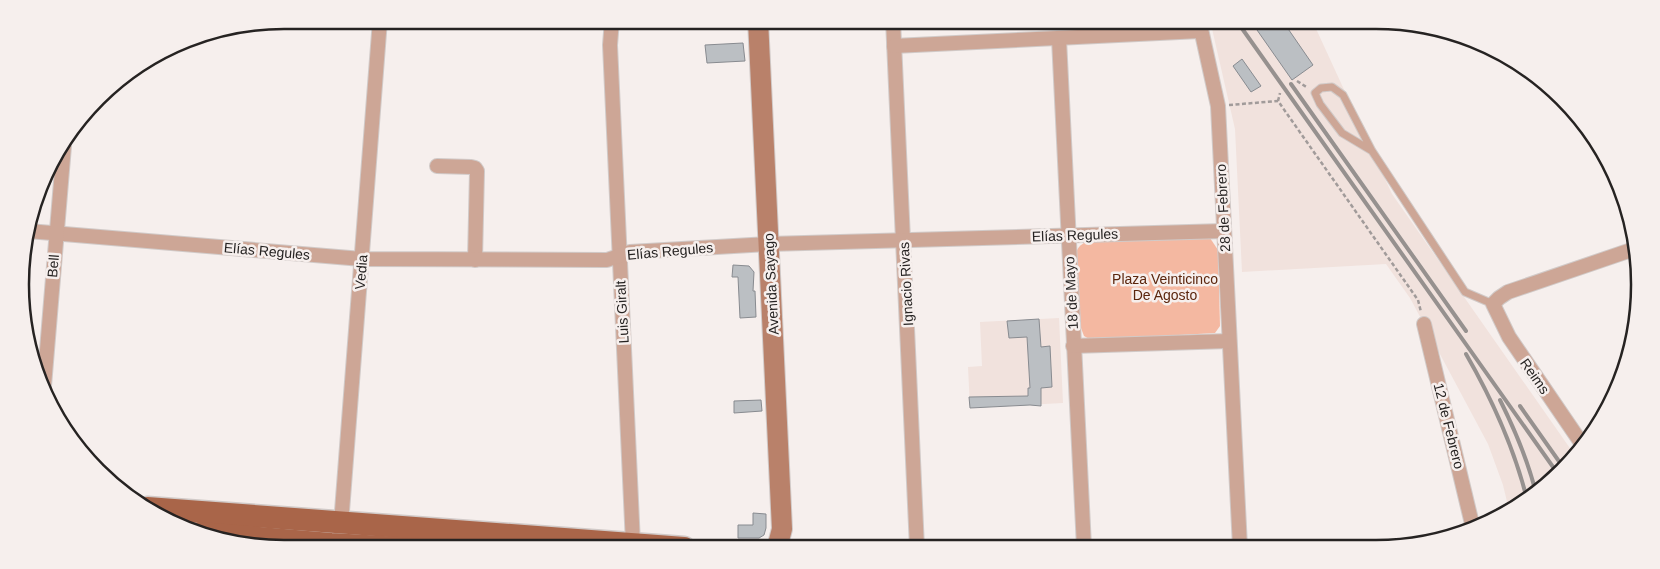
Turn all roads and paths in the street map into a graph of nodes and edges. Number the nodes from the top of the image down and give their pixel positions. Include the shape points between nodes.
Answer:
1 (379, 29) edge
2 (611, 29) edge
3 (758, 29) edge
4 (893, 29) edge
5 (1159, 29) edge
6 (1200, 29) edge
7 (1059, 39) junction
8 (894, 46) junction
9 (1280, 92) dead end
10 (1278, 101) junction
11 (1218, 106) junction
12 (1372, 151) junction
13 (63, 157) edge
14 (438, 166) dead end
15 (35, 231) edge
16 (1224, 231) junction
17 (56, 233) junction
18 (1068, 236) junction
19 (904, 240) junction
20 (769, 244) junction
21 (1629, 251) edge
22 (619, 256) junction
23 (362, 259) junction
24 (475, 260) junction
25 (1493, 304) junction
26 (1424, 324) joint
27 (1228, 341) junction
28 (1073, 346) junction
29 (45, 374) edge
30 (1579, 439) edge
31 (163, 509) edge
32 (1471, 522) edge
33 (341, 524) junction
34 (244, 537) edge
35 (284, 540) edge
36 (575, 540) edge
37 (633, 540) edge
38 (779, 540) edge
39 (917, 540) edge
40 (1084, 540) edge
41 (1240, 540) edge

1 - 23 street, Vedia
2 - 22 street, Luis Giralt
3 - 20 street, Avenida Sayago
4 - 8 street, Ignacio Rivas
5 - 7 street
6 - 11 street, 28 de Febrero
7 - 8 street
7 - 18 street, 18 de Mayo
8 - 19 street, Ignacio Rivas
9 - 10 path
10 - 11 path
10 - 26 path via 1418,300
11 - 16 street, 28 de Febrero
12 - 12 lane via 1343,94 1332,87 1321,88 1315,93 1342,133
12 - 25 lane via 1465,292
13 - 17 street, Bell
14 - 24 street via 475,168 477,171
15 - 17 street, Elías Regules
16 - 18 street, Elías Regules
16 - 27 street, 28 de Febrero
17 - 23 street, Elías Regules
17 - 29 street, Bell
18 - 19 street, Elías Regules
18 - 28 street, 18 de Mayo
19 - 20 street, Elías Regules
19 - 39 street, Ignacio Rivas
20 - 22 street, Elías Regules via 630,252
20 - 38 street, Avenida Sayago via 782,529
21 - 25 street via 1508,292
22 - 24 street, Elías Regules via 608,260
22 - 37 street, Luis Giralt
23 - 24 street, Elías Regules
23 - 33 street, Vedia
25 - 30 street, Reims via 1508,337
26 - 32 street, 12 de Febrero
27 - 28 street
27 - 41 street, 28 de Febrero
28 - 40 street, 18 de Mayo
31 - 33 main road
33 - 36 main road
34 - 35 main road

